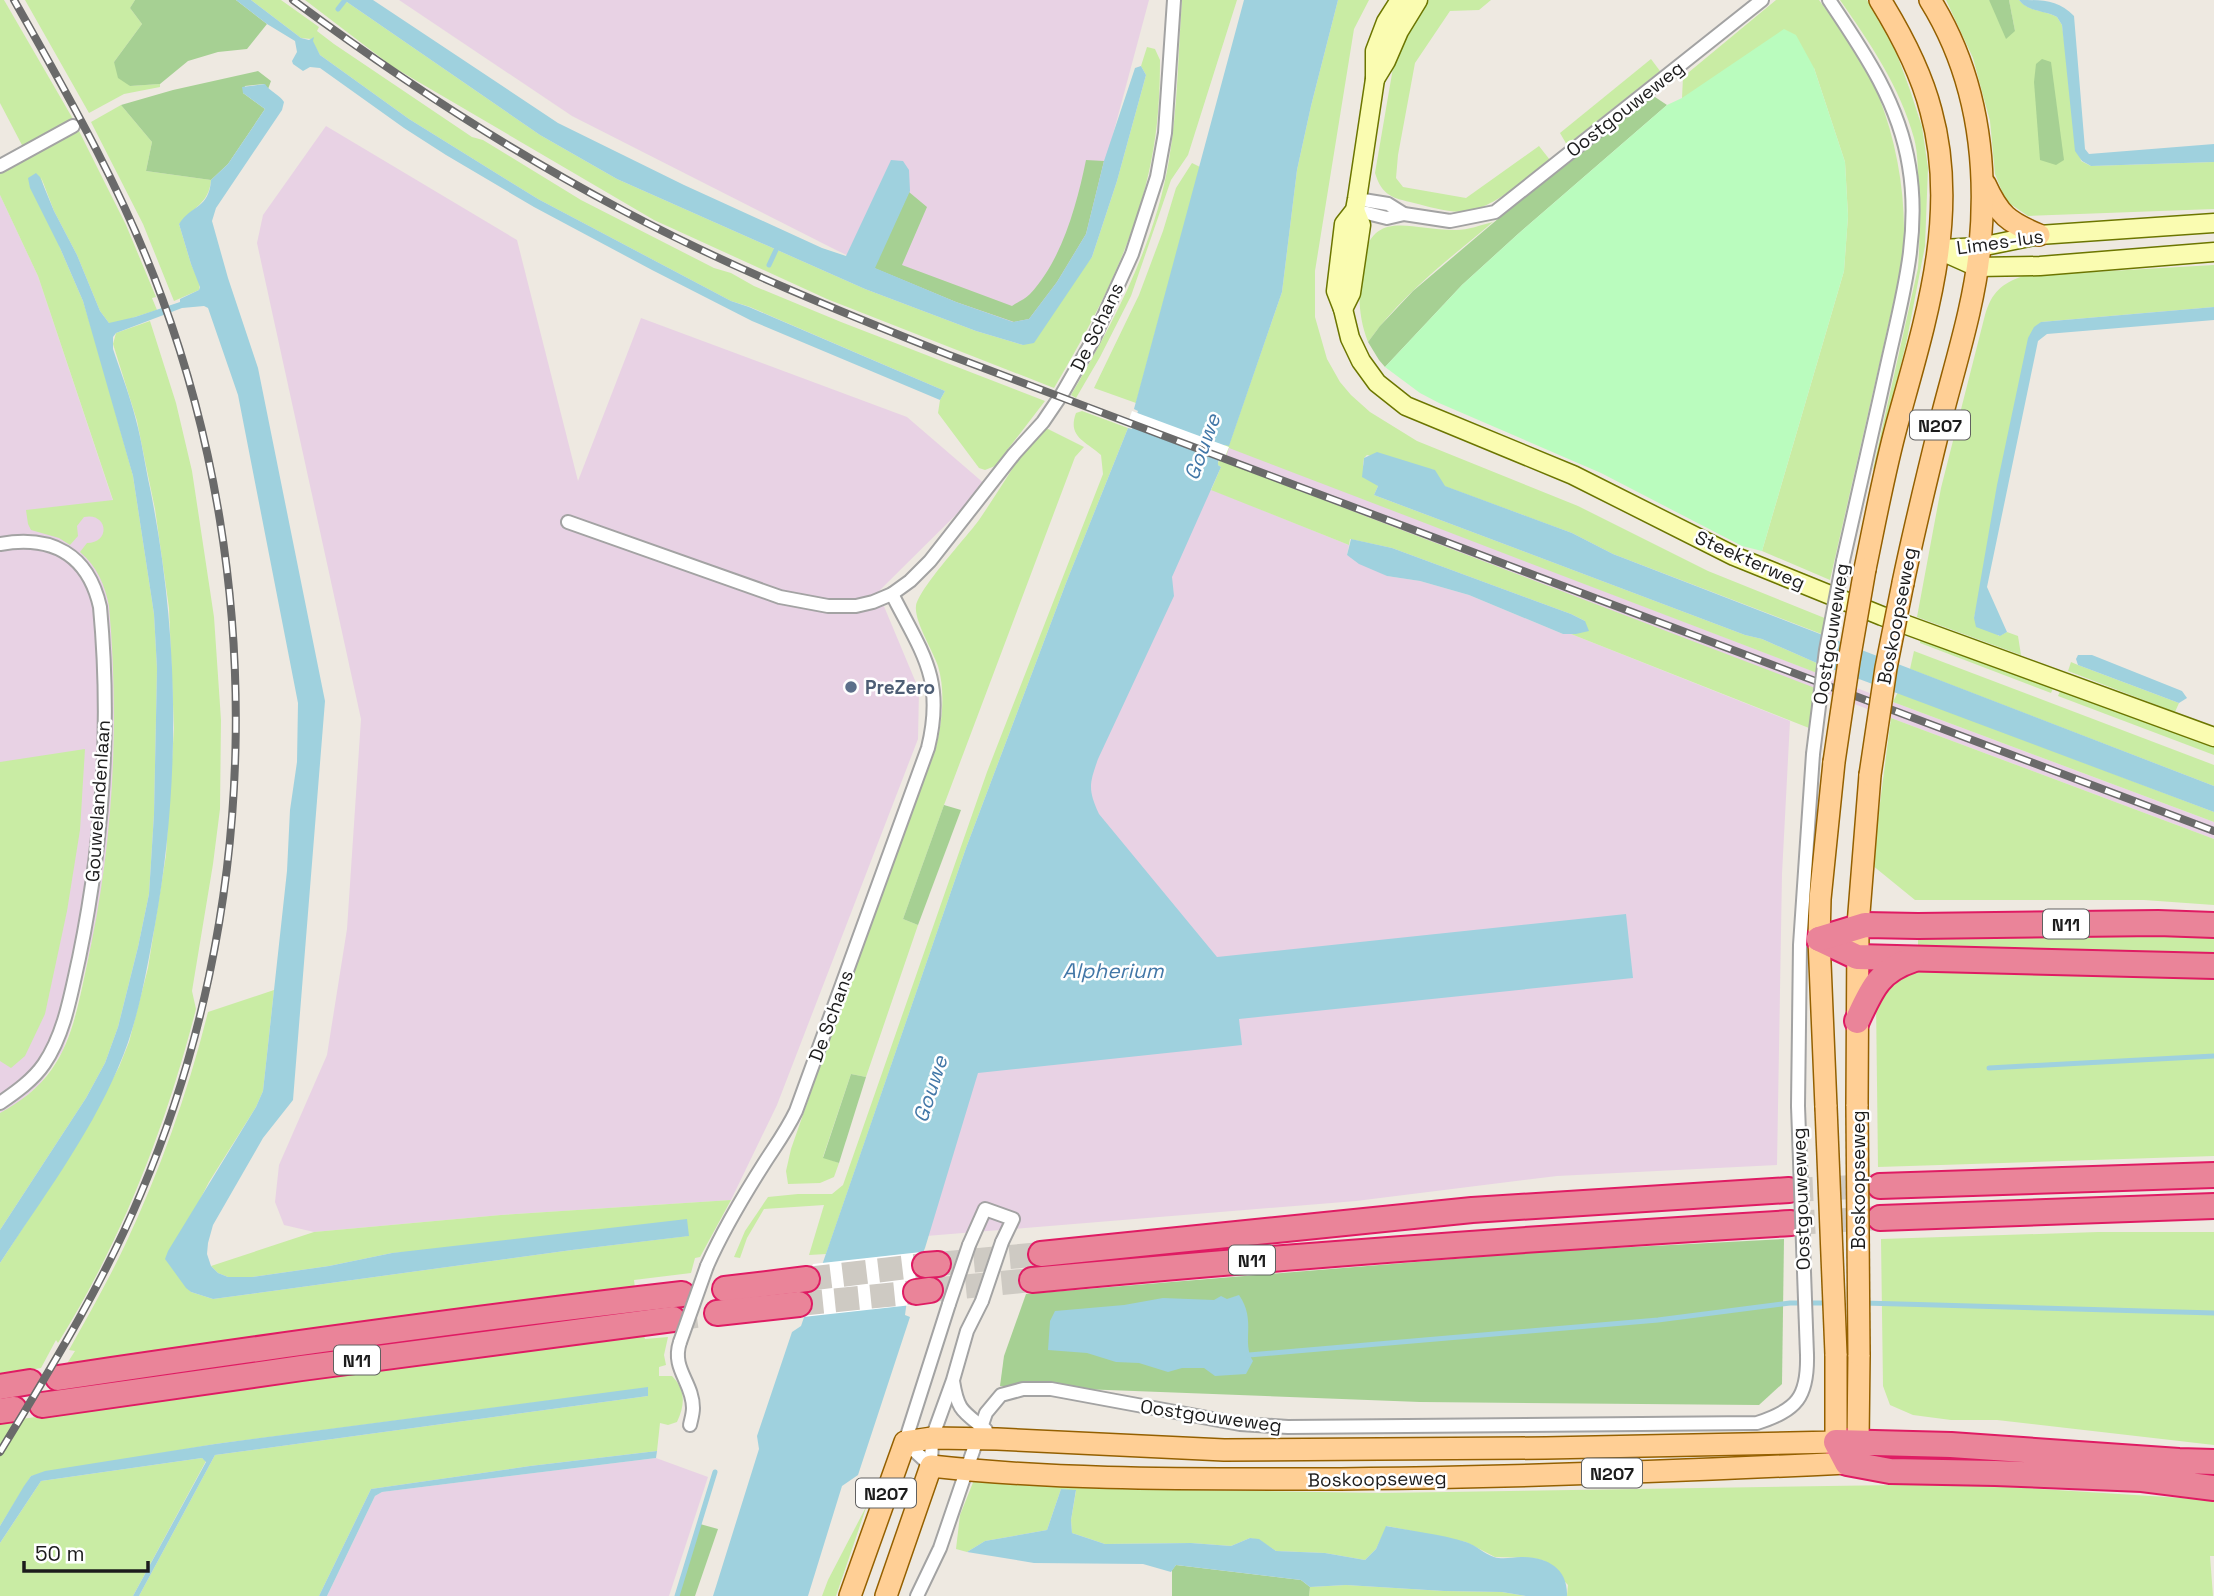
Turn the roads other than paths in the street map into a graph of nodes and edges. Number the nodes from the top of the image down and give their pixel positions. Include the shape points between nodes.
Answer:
1 (1174, 0) edge
2 (1400, 0) edge
3 (1418, 0) edge
4 (1762, 0) edge
5 (1829, 0) edge
6 (1880, 0) edge
7 (1930, 0) edge
8 (1375, 79) junction
9 (72, 126) dead end
10 (0, 166) edge
11 (1984, 181) junction
12 (1356, 205) junction
13 (2214, 223) edge
14 (2039, 235) junction
15 (1939, 250) junction
16 (2214, 252) edge
17 (1979, 257) junction
18 (568, 522) dead end
19 (0, 544) edge
20 (892, 594) junction
21 (2214, 737) edge
22 (1858, 925) junction
23 (2214, 925) edge
24 (1819, 939) junction
25 (1857, 957) junction
26 (1919, 958) junction
27 (2214, 966) edge
28 (1857, 1021) junction
29 (0, 1102) edge
30 (2214, 1168) edge
31 (2214, 1175) edge
32 (2150, 1176) junction
33 (1880, 1186) tunnel mouth
34 (1790, 1191) tunnel mouth
35 (2214, 1206) edge
36 (2056, 1212) junction
37 (1880, 1218) tunnel mouth
38 (2214, 1219) edge
39 (1791, 1223) tunnel mouth
40 (1041, 1254) tunnel mouth
41 (807, 1279) tunnel mouth
42 (1032, 1280) tunnel mouth
43 (725, 1289) tunnel mouth
44 (682, 1294) tunnel mouth
45 (799, 1304) tunnel mouth
46 (717, 1313) tunnel mouth
47 (676, 1330) junction
48 (58, 1378) dead end
49 (953, 1380) junction
50 (30, 1382) dead end
51 (0, 1387) edge
52 (41, 1405) dead end
53 (690, 1425) dead end
54 (985, 1434) junction
55 (932, 1438) junction
56 (905, 1442) junction
57 (1847, 1449) junction
58 (2214, 1462) edge
59 (931, 1466) junction
60 (967, 1470) junction
61 (2214, 1488) edge
62 (921, 1498) junction
63 (850, 1596) edge
64 (886, 1596) edge
65 (917, 1596) edge

1 - 20 street, De Schans via 1165,132 1157,177 1132,254 1093,340 1043,422 930,561
2 - 8 main road, Steekterweg via 1379,38
3 - 8 main road, Steekterweg
4 - 12 street, Oostgouweweg via 1495,212 1450,221 1404,214 1388,204
5 - 54 street, Oostgouweweg, bridge via 1891,103 1909,165 1914,220 1908,271 1826,650 1813,754 1800,945 1804,1391 1791,1407 1757,1423 1288,1427 1240,1424 1051,1390 1023,1390 1001,1395 986,1413
6 - 15 main road, Boskoopseweg / N207 via 1931,110 1941,173
7 - 11 main road, Boskoopseweg / N207 via 1970,92
8 - 12 main road, Steekterweg
9 - 10 street
11 - 14 main road via 2005,218
11 - 17 main road, Boskoopseweg / N207
12 - 21 main road, Steekterweg via 1361,225 1351,293 1343,309 1350,338 1377,383 1406,406 1573,475 1734,556 1882,616
13 - 14 main road, Limes-lus
14 - 17 main road, Limes-lus
15 - 17 main road, Limes-lus
15 - 24 main road, Boskoopseweg / N207, bridge via 1890,453 1849,660 1834,762
16 - 17 main road, Limes-lus via 2040,266
17 - 22 main road, Boskoopseweg / N207, bridge via 1886,668 1870,775
18 - 20 street, De Schans via 802,602 856,606
19 - 29 street, Gouwelandenlaan via 31,541 53,546 78,561 89,577 100,607 105,721 94,879 68,1006 43,1064
20 - 47 street, De Schans, bridge via 932,678 934,723 928,748 796,1111 720,1238
22 - 23 highway, N11
22 - 24 highway, N11
22 - 25 main road, Boskoopseweg / N207
24 - 25 highway, N11
24 - 57 main road, Boskoopseweg / N207, bridge via 1836,1354
25 - 26 highway, N11
25 - 28 main road, Boskoopseweg / N207
26 - 27 highway, N11
26 - 28 highway, N11 via 1884,974
28 - 57 main road, Boskoopseweg / N207, bridge via 1859,1355
30 - 32 highway
31 - 32 highway
32 - 33 highway
34 - 40 highway, N11 via 1472,1210
35 - 36 highway
36 - 37 highway
36 - 38 highway
39 - 42 highway, N11 via 1472,1242
41 - 43 highway
44 - 48 highway, N11 via 321,1339
45 - 46 highway
47 - 52 highway, N11 via 302,1368
47 - 53 street, De Schans via 678,1364 694,1411
49 - 54 street via 960,1407
49 - 55 street
49 - 56 street, bridge via 967,1331 1013,1219 985,1209 970,1245 932,1295
50 - 51 highway
54 - 55 main road, Boskoopseweg / N207
54 - 57 main road, Boskoopseweg / N207 via 1224,1450
54 - 60 street, Oostgouweweg
55 - 56 main road, Boskoopseweg / N207
55 - 59 street
56 - 59 street
56 - 63 main road, N207
57 - 58 highway via 1951,1445
57 - 60 main road, Boskoopseweg / N207 via 1574,1475 1174,1479
57 - 61 highway via 1890,1471 2142,1479
59 - 60 main road, Boskoopseweg
59 - 62 main road, N207
60 - 62 main road, N207 via 950,1476
60 - 65 street, Oostgouweweg via 940,1548
62 - 64 main road, N207

